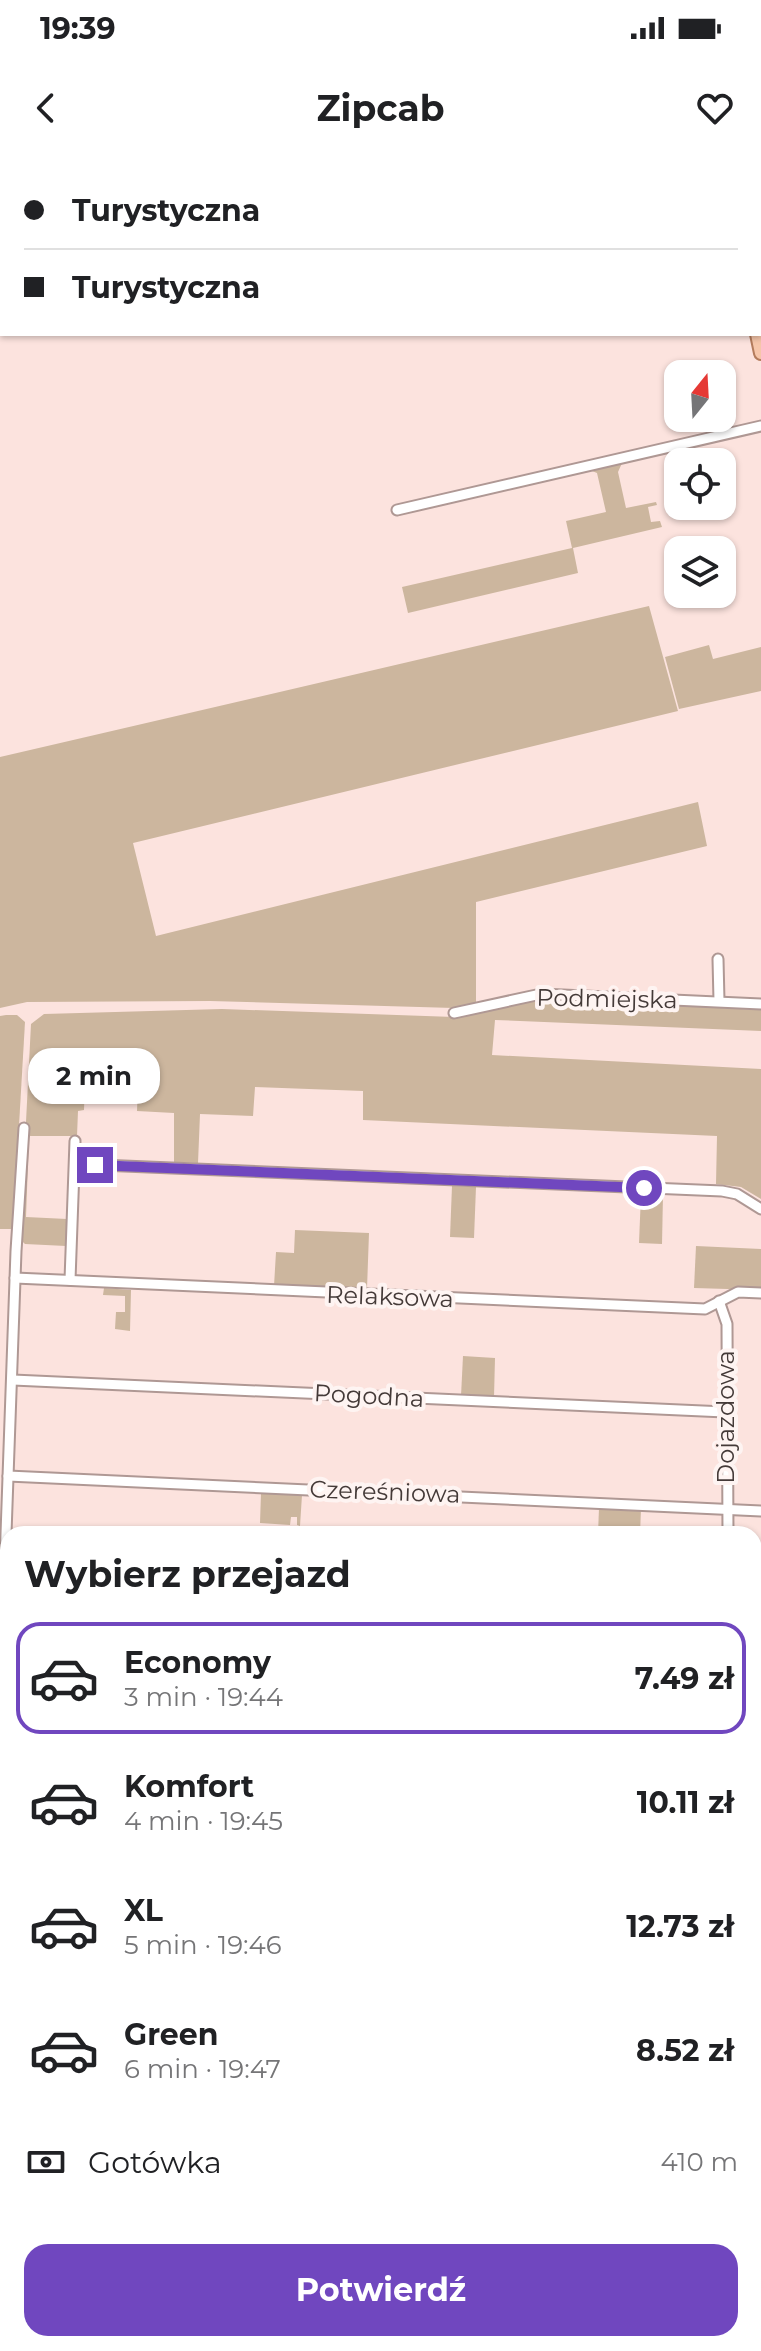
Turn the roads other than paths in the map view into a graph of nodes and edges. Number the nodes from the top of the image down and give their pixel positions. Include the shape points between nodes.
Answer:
1 (761, 426) edge
2 (397, 510) dead end
3 (718, 959) dead end
4 (719, 1001) junction
5 (761, 1004) edge
6 (454, 1013) dead end
7 (24, 1128) dead end
8 (75, 1141) dead end
9 (76, 1164) junction
10 (761, 1209) edge
11 (15, 1278) junction
12 (70, 1280) junction
13 (761, 1293) edge
14 (719, 1301) junction
15 (13, 1380) junction
16 (725, 1412) junction
17 (12, 1427) junction
18 (0, 1436) edge
19 (0, 1456) edge
20 (8, 1471) junction
21 (726, 1506) junction
22 (761, 1511) edge
23 (6, 1526) edge
24 (727, 1526) edge

1 - 2 street
3 - 4 street
4 - 5 street, Podmiejska
4 - 6 street, Podmiejska via 541,994
7 - 11 street
8 - 9 street
9 - 10 street via 722,1191
9 - 12 street
11 - 12 street, Relaksowa
11 - 15 street
12 - 14 street, Relaksowa via 705,1309
13 - 14 street, Relaksowa via 738,1292
14 - 16 street, Dojazdowa via 727,1324
15 - 16 street, Pogodna
15 - 17 street
16 - 21 street, Dojazdowa
17 - 18 street
17 - 20 street
19 - 20 street
20 - 21 street, Czereśniowa
20 - 23 street
21 - 22 street, Czereśniowa
21 - 24 street, Dojazdowa

